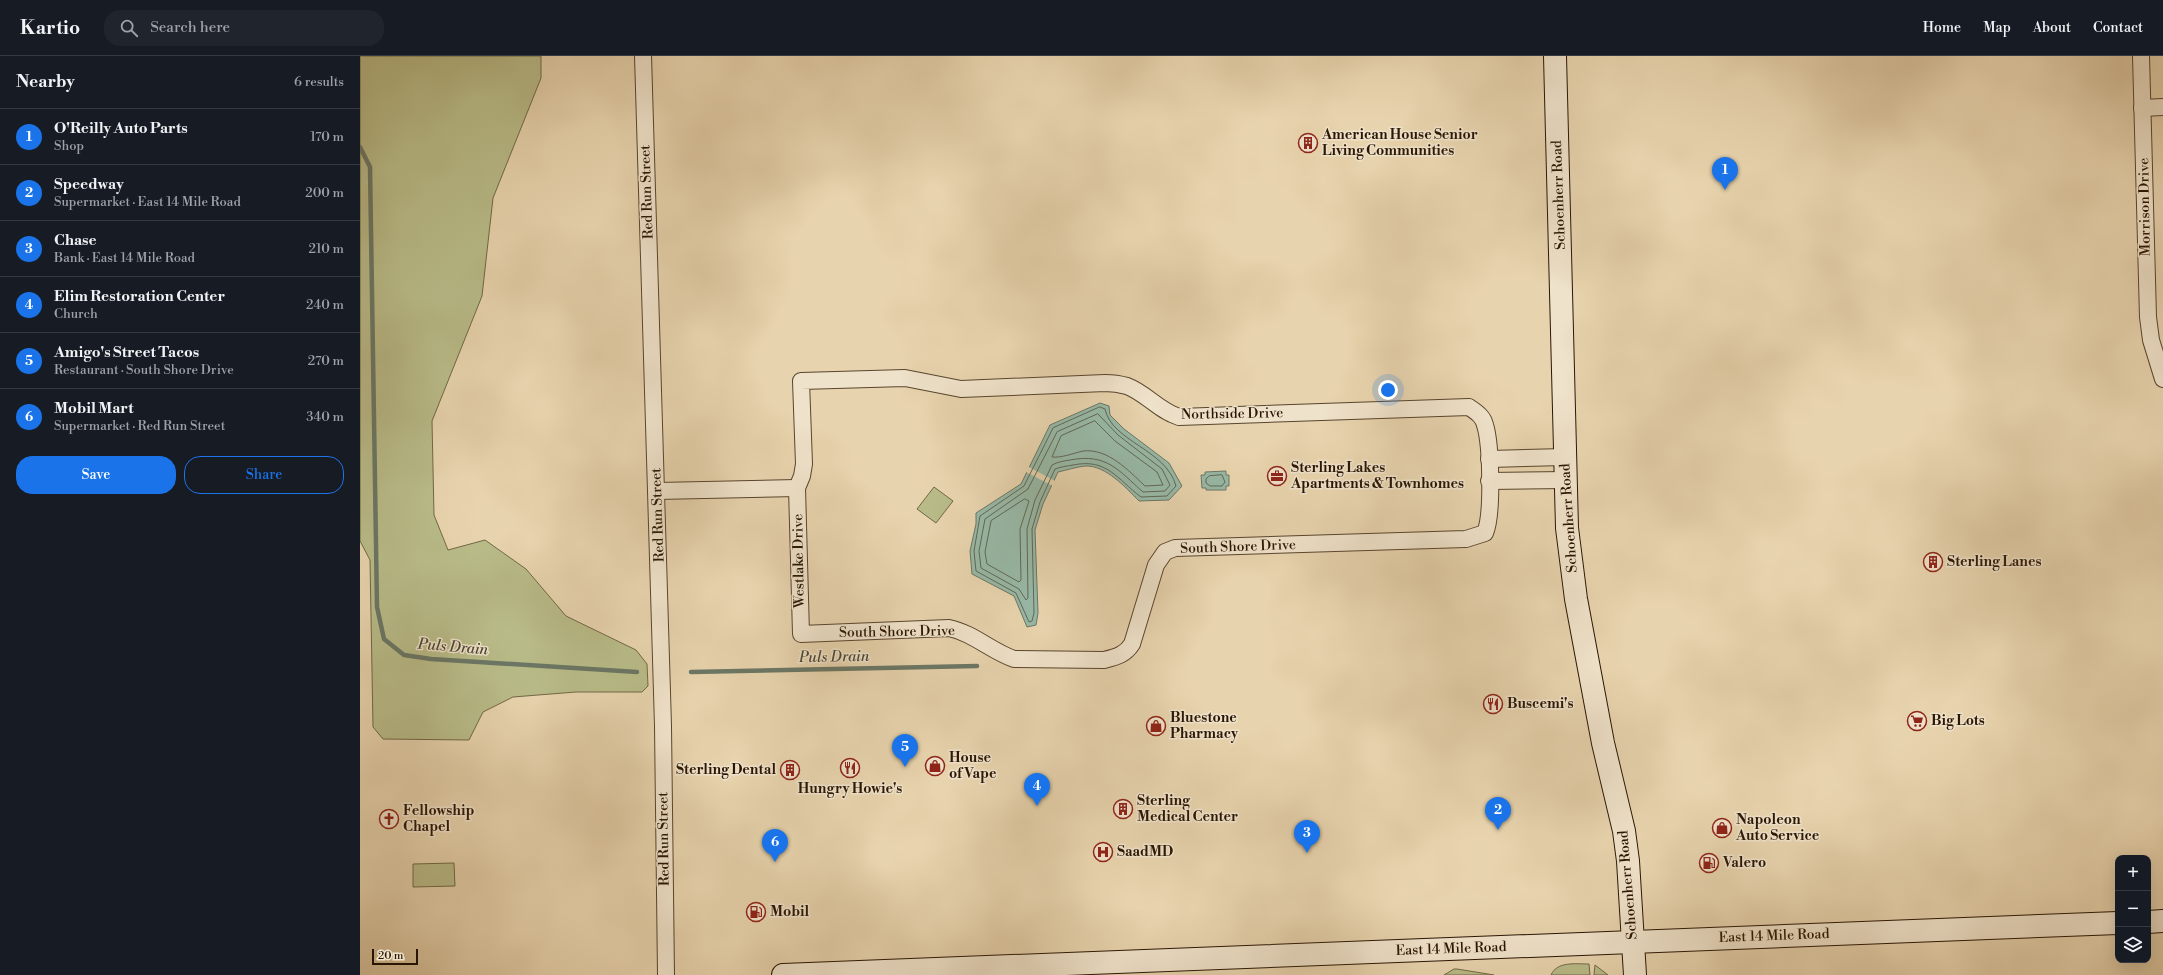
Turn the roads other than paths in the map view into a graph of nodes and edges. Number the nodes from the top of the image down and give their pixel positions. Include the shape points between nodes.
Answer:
1 (643, 56) edge
2 (1555, 56) edge
3 (2141, 56) edge
4 (2163, 107) edge
5 (2142, 108) junction
6 (2163, 380) edge
7 (801, 381) joint
8 (1565, 458) junction
9 (1489, 470) junction
10 (1566, 480) junction
11 (797, 488) junction
12 (657, 491) junction
13 (800, 634) joint
14 (2163, 921) edge
15 (2151, 922) edge
16 (2115, 923) edge
17 (1634, 942) junction
18 (835, 974) edge
19 (666, 975) edge
20 (783, 975) edge
21 (1635, 975) edge

1 - 12 street, Red Run Street
2 - 8 main road, Schoenherr Road
3 - 5 street, Morrison Drive
4 - 5 street
5 - 6 street, Morrison Drive via 2148,317 2151,340
7 - 9 street, Northside Drive via 906,378 961,389 1105,383 1127,386 1169,414 1179,417 1469,407 1480,414 1485,424
7 - 11 street, Westlake Drive via 804,464
8 - 9 street
8 - 10 main road, Schoenherr Road
9 - 10 street
9 - 13 street, South Shore Drive via 1488,526 1485,533 1466,539 1175,548 1164,552 1156,565 1132,644 1127,651 1111,658 1014,659 962,631 949,628
10 - 17 main road, Schoenherr Road via 1567,528 1576,599 1603,742 1624,831
11 - 12 street
11 - 13 street, Westlake Drive
12 - 19 street, Red Run Street
14 - 15 main road
16 - 17 main road, East 14 Mile Road
17 - 18 main road, East 14 Mile Road
17 - 21 main road, Schoenherr Road
18 - 20 main road, East 14 Mile Road

